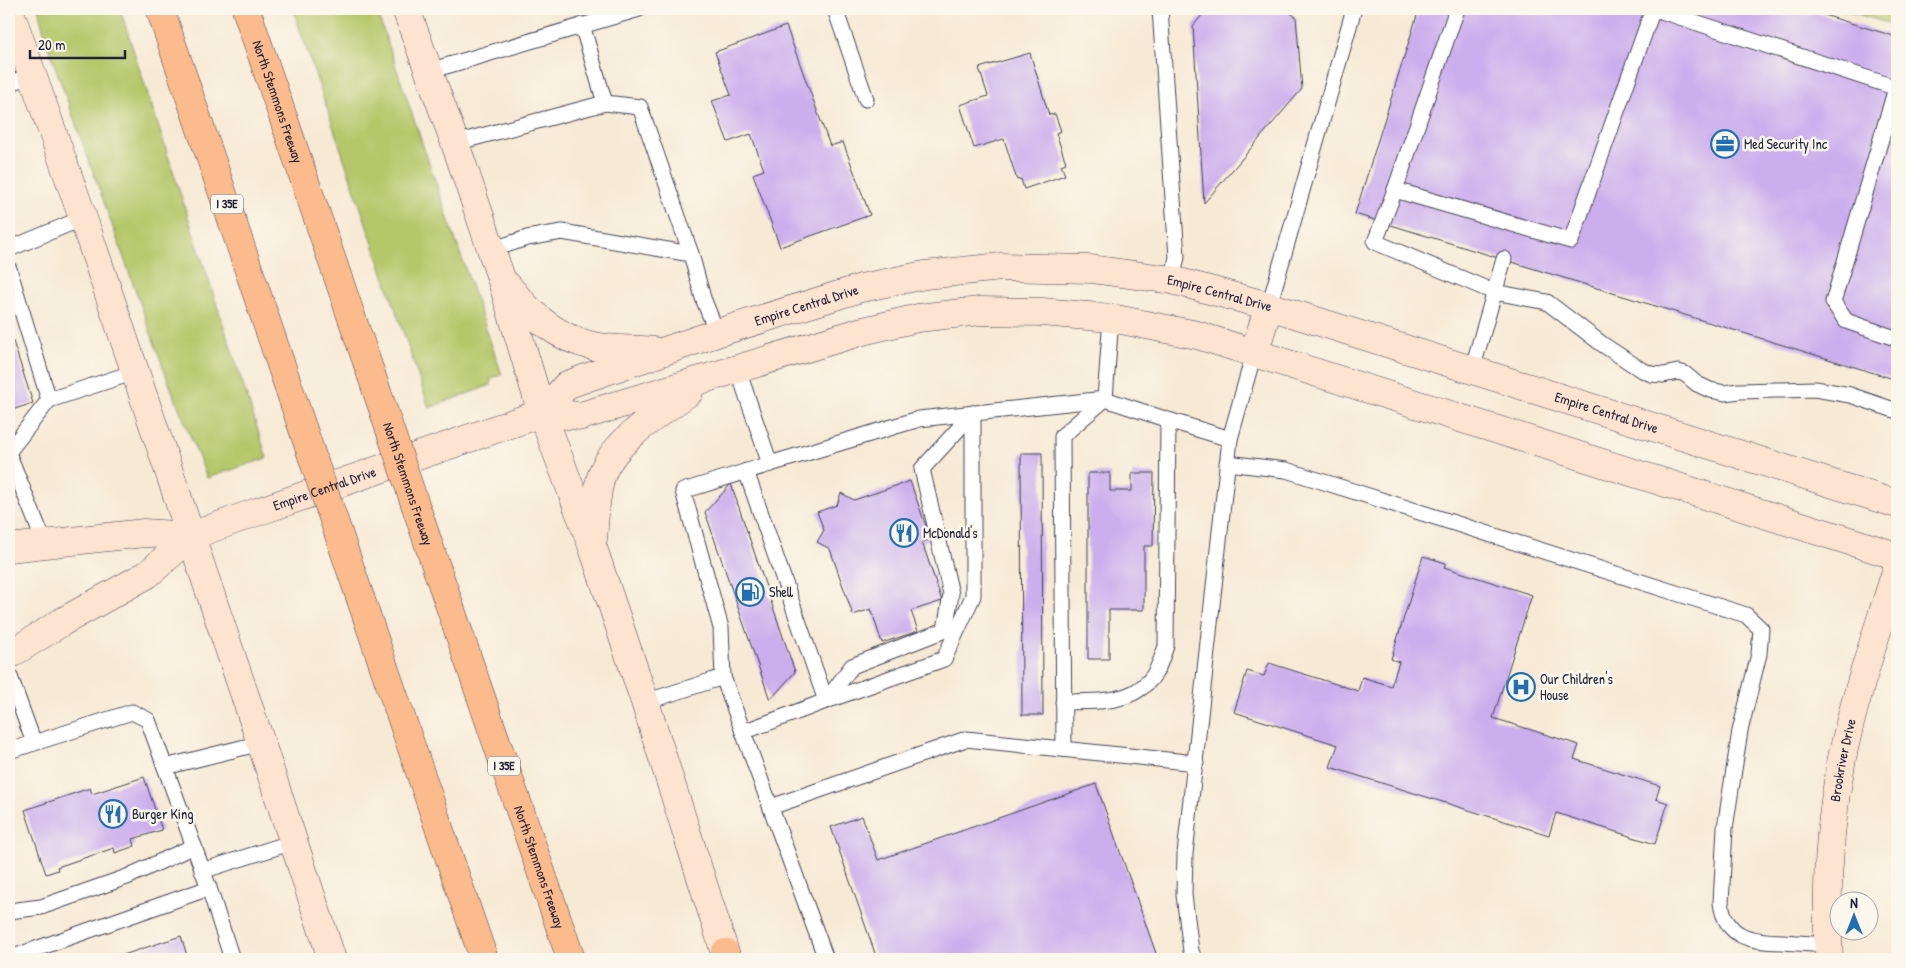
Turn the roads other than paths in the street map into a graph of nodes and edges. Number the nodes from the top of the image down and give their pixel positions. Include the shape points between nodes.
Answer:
1 (9, 9) edge
2 (160, 9) edge
3 (246, 9) edge
4 (406, 9) edge
5 (639, 9) edge
6 (835, 9) edge
7 (1160, 9) edge
8 (1354, 9) edge
9 (1457, 9) edge
10 (1654, 9) edge
11 (582, 25) junction
12 (429, 71) junction
13 (21, 80) edge
14 (1897, 88) edge
15 (866, 99) dead end
16 (605, 103) junction
17 (455, 143) junction
18 (1395, 190) junction
19 (83, 218) junction
20 (9, 249) edge
21 (491, 250) junction
22 (691, 254) junction
23 (1504, 259) dead end
24 (9, 270) edge
25 (501, 278) junction
26 (1172, 280) junction
27 (1494, 292) junction
28 (1269, 306) junction
29 (1111, 318) junction
30 (717, 333) junction
31 (1897, 337) edge
32 (666, 352) junction
33 (1254, 353) junction
34 (738, 370) junction
35 (1472, 370) junction
36 (135, 372) junction
37 (705, 380) junction
38 (1105, 399) junction
39 (49, 400) junction
40 (1897, 411) edge
41 (542, 413) junction
42 (973, 413) junction
43 (1168, 420) junction
44 (1230, 439) junction
45 (9, 451) edge
46 (9, 455) edge
47 (1227, 463) junction
48 (770, 464) junction
49 (746, 471) junction
50 (1897, 504) edge
51 (191, 536) junction
52 (45, 544) junction
53 (9, 548) edge
54 (593, 548) junction
55 (1897, 556) edge
56 (1897, 568) edge
57 (9, 655) edge
58 (9, 674) edge
59 (723, 677) junction
60 (826, 701) junction
61 (645, 702) junction
62 (1063, 702) junction
63 (743, 732) junction
64 (34, 742) junction
65 (261, 742) junction
66 (1064, 749) junction
67 (9, 751) edge
68 (1196, 762) junction
69 (165, 767) junction
70 (771, 807) junction
71 (293, 842) junction
72 (194, 846) junction
73 (202, 871) junction
74 (209, 888) junction
75 (9, 911) edge
76 (1829, 952) edge
77 (726, 957) edge
78 (14, 958) edge
79 (232, 959) edge
80 (332, 959) edge
81 (484, 959) edge
82 (571, 959) edge
83 (826, 959) edge
84 (1194, 959) edge

1 - 13 street
2 - 81 highway, I 35E, bridge
3 - 82 highway, North Stemmons Freeway / I 35E, bridge
4 - 12 street
5 - 11 lane
6 - 15 lane
7 - 26 lane via 1177,257
8 - 28 lane
9 - 18 lane
10 - 14 lane
10 - 18 lane via 1571,241
11 - 12 lane
11 - 16 lane
12 - 17 street
13 - 19 street
14 - 31 lane via 1833,302 1846,321
16 - 17 lane
16 - 22 lane via 640,108
17 - 21 street
18 - 27 lane via 1375,242
19 - 20 lane
19 - 36 street
21 - 22 lane via 527,238 562,232
21 - 25 street
22 - 30 lane
23 - 27 lane
24 - 39 lane
25 - 32 street via 525,307 564,337 593,346
25 - 41 street
26 - 28 street, Empire Central Drive
26 - 30 street, Empire Central Drive via 1081,268 1001,267 925,274 862,288
27 - 35 lane
27 - 40 lane via 1547,302 1602,344 1651,374 1678,372 1710,390 1725,393 1815,389 1850,395
28 - 33 street
28 - 35 street, Empire Central Drive
29 - 33 street, Empire Central Drive via 1197,335
29 - 34 street, Empire Central Drive via 980,311 918,318 863,331
29 - 38 lane
30 - 32 street, Empire Central Drive
32 - 41 street, Empire Central Drive via 567,385
33 - 44 lane
33 - 55 street, Empire Central Drive
34 - 37 street, Empire Central Drive
34 - 48 lane
35 - 50 street, Empire Central Drive
36 - 39 lane
36 - 51 street
37 - 41 street, Empire Central Drive via 581,416
37 - 54 street via 634,434 611,456 602,474 596,502
38 - 42 lane
38 - 43 lane
38 - 62 lane via 1062,436
39 - 45 lane
41 - 51 street, Empire Central Drive
41 - 54 street
42 - 48 lane via 919,419
42 - 60 lane via 973,596 944,659
42 - 60 lane via 922,469 951,594 945,630 852,666
43 - 44 lane
43 - 62 lane via 1166,646 1159,665 1150,681 1137,691 1111,701
44 - 47 lane
46 - 52 lane
47 - 68 lane
47 - 76 lane via 1286,470 1746,615 1761,629 1759,654 1740,732 1725,828 1722,914 1740,935 1753,941
48 - 49 lane
49 - 59 lane via 683,491 721,628
49 - 60 lane
51 - 52 street, Empire Central Drive via 144,533
51 - 57 street, Empire Central Drive via 148,574
51 - 65 street
52 - 53 street, Empire Central Drive
54 - 61 street
56 - 76 street, Brookriver Drive via 1842,757 1828,863
58 - 64 lane
59 - 61 lane
59 - 63 lane
60 - 63 lane
61 - 77 street
62 - 66 lane
63 - 70 lane
64 - 67 lane
64 - 69 lane via 132,712 148,720
65 - 69 lane
65 - 71 street
66 - 68 lane
66 - 70 lane via 966,739
68 - 84 lane via 1184,854 1184,895
69 - 72 lane
70 - 83 lane
71 - 73 lane
71 - 80 street
72 - 73 lane
72 - 75 lane via 127,877 41,907
73 - 74 lane
74 - 78 lane
74 - 79 lane

